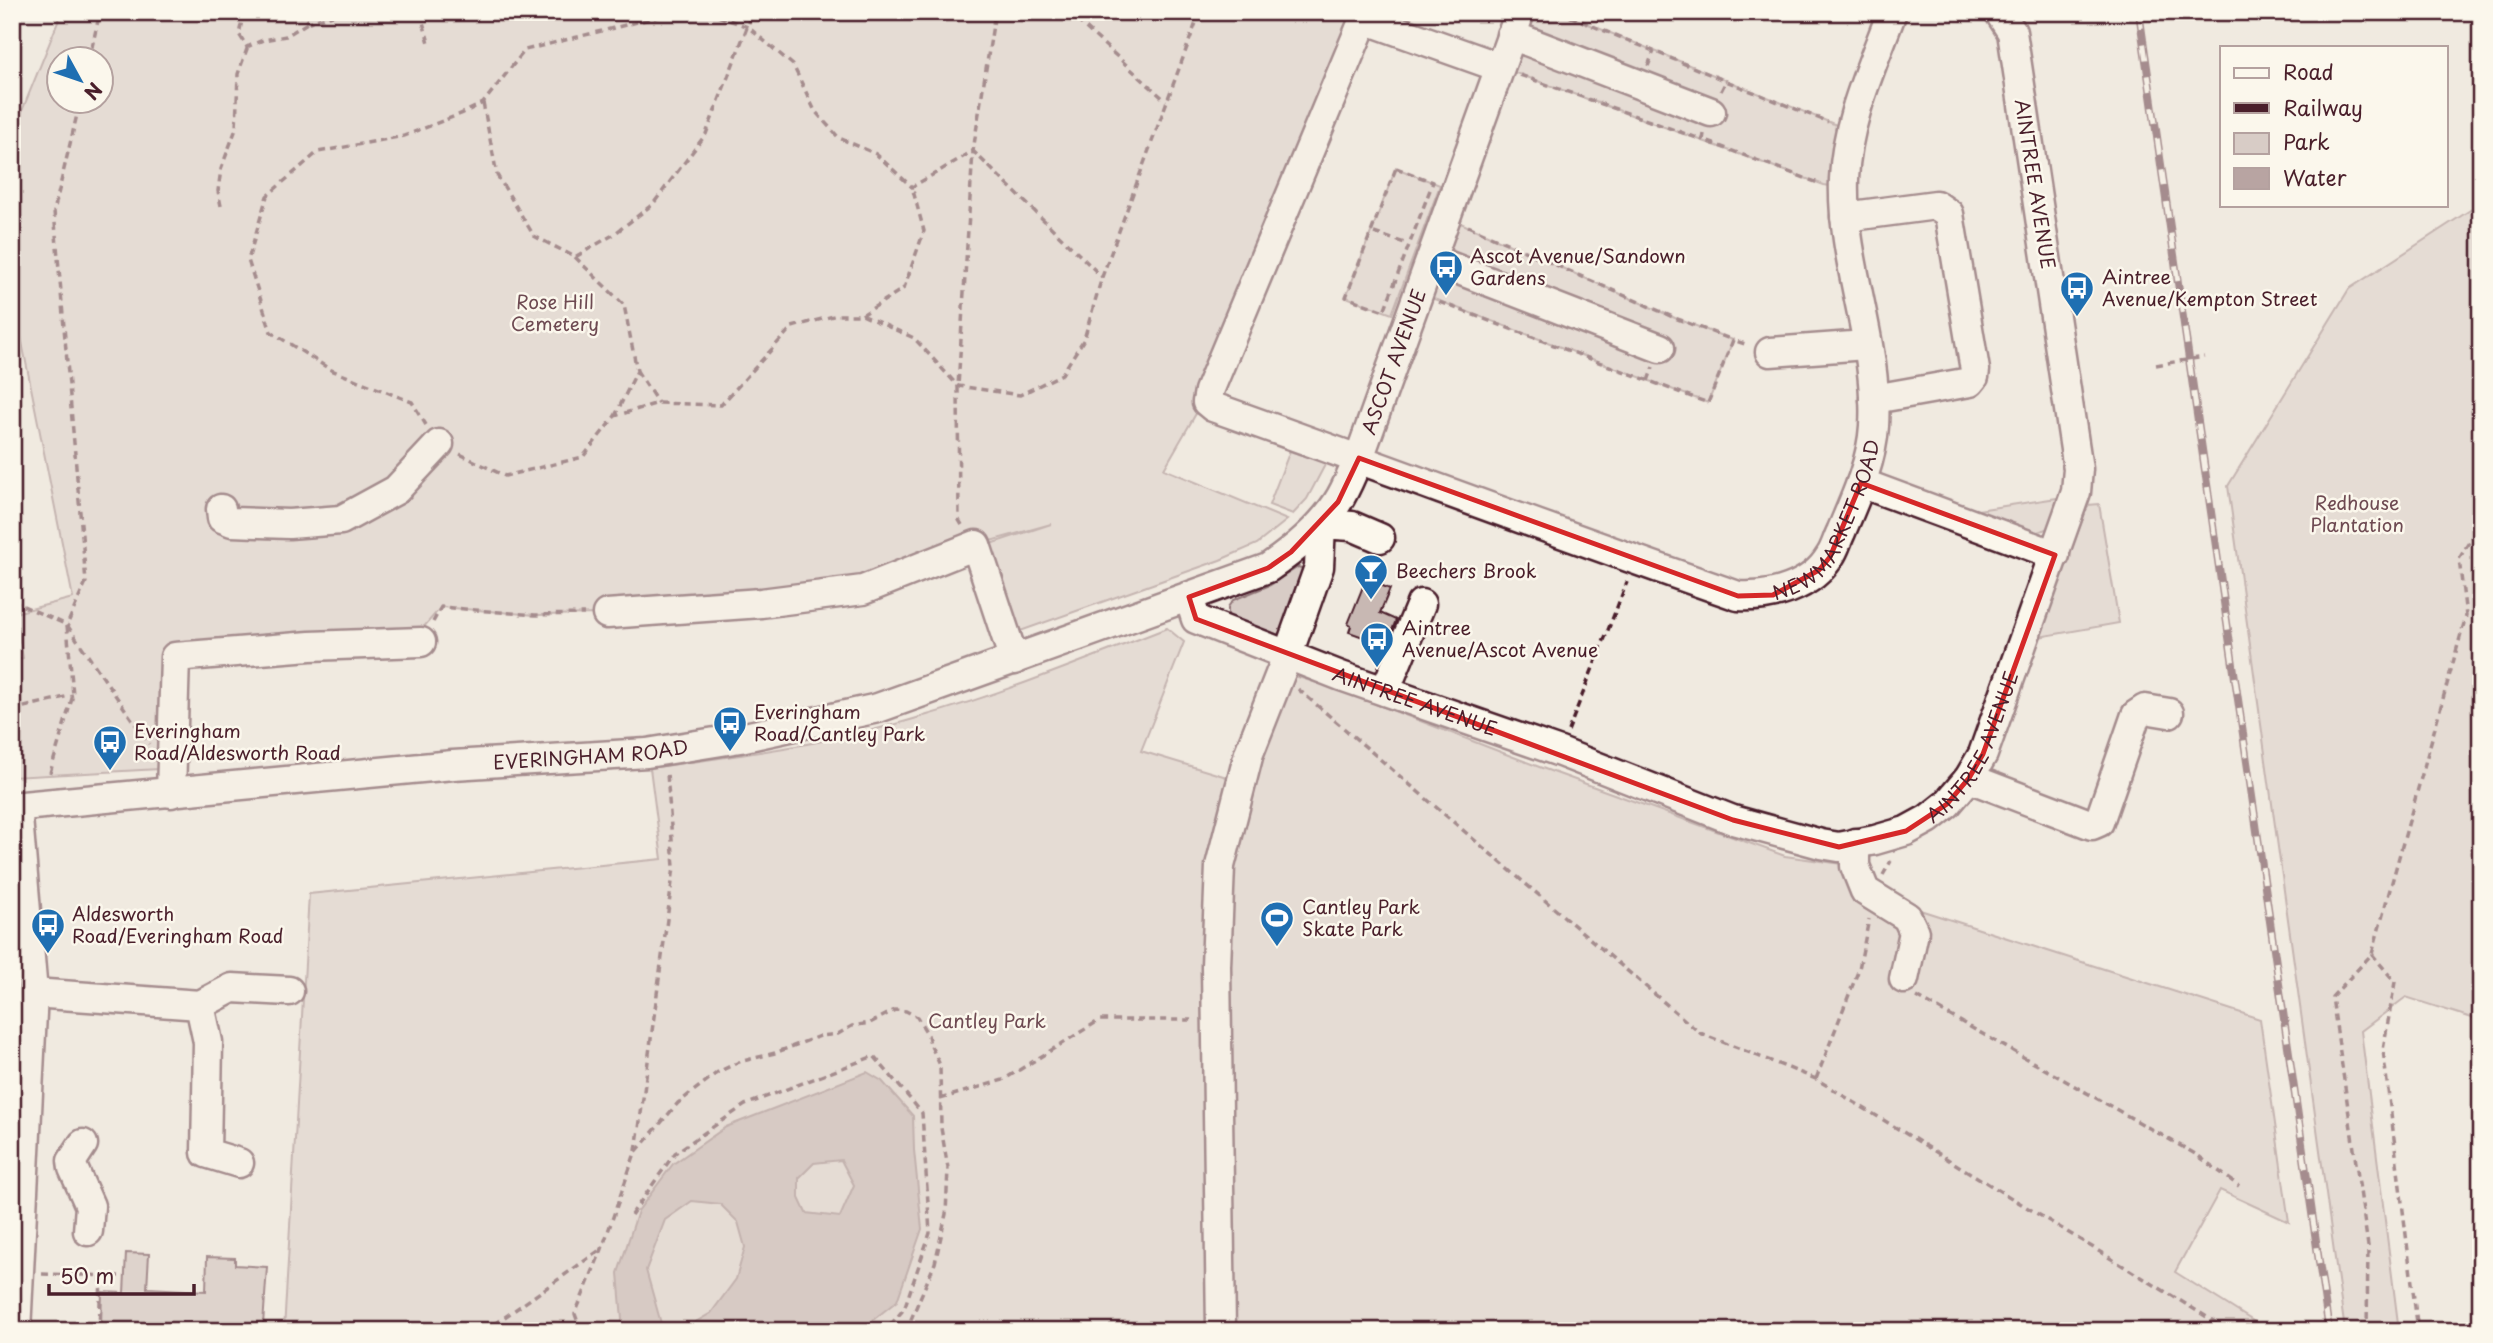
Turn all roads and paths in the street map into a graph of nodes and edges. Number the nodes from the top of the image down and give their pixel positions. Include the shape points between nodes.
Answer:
1 (100, 12) edge
2 (244, 12) edge
3 (297, 12) edge
4 (344, 12) edge
5 (420, 12) edge
6 (678, 12) edge
7 (708, 12) edge
8 (753, 12) edge
9 (995, 12) edge
10 (1068, 12) edge
11 (1200, 12) edge
12 (1559, 12) edge
13 (1892, 12) edge
14 (1999, 12) edge
15 (1365, 16) edge
16 (309, 22) junction
17 (1516, 24) edge
18 (748, 27) junction
19 (92, 46) edge
20 (248, 46) junction
21 (430, 46) dead end
22 (1499, 67) junction
23 (1726, 81) junction
24 (1166, 101) junction
25 (483, 103) junction
26 (1711, 112) junction
27 (76, 116) edge
28 (1851, 131) junction
29 (1703, 140) junction
30 (973, 150) junction
31 (912, 187) junction
32 (1844, 188) junction
33 (221, 206) dead end
34 (1855, 215) junction
35 (1447, 217) junction
36 (1374, 233) dead end
37 (1424, 252) junction
38 (575, 257) junction
39 (1102, 277) junction
40 (862, 315) junction
41 (1733, 340) dead end
42 (1866, 345) junction
43 (1660, 348) dead end
44 (1770, 352) dead end
45 (2204, 357) dead end
46 (2156, 365) dead end
47 (637, 371) junction
48 (958, 386) junction
49 (1883, 397) junction
50 (658, 403) junction
51 (615, 416) junction
52 (439, 444) junction
53 (1359, 458) junction
54 (1861, 483) junction
55 (221, 509) dead end
56 (2481, 522) edge
57 (1321, 524) junction
58 (1380, 538) dead end
59 (976, 545) junction
60 (2055, 555) junction
61 (1635, 561) junction
62 (1189, 597) junction
63 (12, 601) edge
64 (1421, 604) dead end
65 (607, 614) joint
66 (67, 625) junction
67 (421, 642) joint
68 (1014, 660) junction
69 (1285, 664) junction
70 (1385, 691) junction
71 (74, 695) junction
72 (12, 710) edge
73 (2169, 713) dead end
74 (149, 745) dead end
75 (663, 750) junction
76 (1560, 752) junction
77 (50, 773) dead end
78 (1969, 778) junction
79 (171, 793) junction
80 (14, 806) edge
81 (1906, 831) junction
82 (1855, 843) junction
83 (1872, 896) junction
84 (2372, 954) junction
85 (1904, 979) joint
86 (289, 990) dead end
87 (33, 993) junction
88 (200, 1005) junction
89 (1217, 1020) junction
90 (21, 1050) edge
91 (1816, 1079) junction
92 (940, 1099) junction
93 (635, 1153) junction
94 (25, 1156) junction
95 (239, 1163) dead end
96 (2239, 1185) dead end
97 (631, 1215) dead end
98 (88, 1231) dead end
99 (602, 1249) junction
100 (19, 1274) junction
101 (101, 1275) junction
102 (120, 1276) dead end
103 (16, 1331) edge
104 (99, 1331) edge
105 (485, 1331) edge
106 (581, 1331) edge
107 (885, 1331) edge
108 (906, 1331) edge
109 (1221, 1331) edge
110 (2230, 1331) edge
111 (2367, 1331) edge
112 (2418, 1331) edge

1 - 19 path
2 - 20 path via 239,34
3 - 16 path
4 - 16 path
5 - 21 path
6 - 25 path via 524,50
7 - 18 path
8 - 18 path
9 - 30 path
10 - 24 path
11 - 24 path
12 - 23 path
13 - 28 street, NEWMARKET ROAD
14 - 60 street, AINTREE AVENUE via 2012,32 2078,469 2076,492
15 - 22 street
15 - 53 street, NEWMARKET ROAD via 1207,402
16 - 20 path via 286,36
17 - 22 street, ASCOT AVENUE
17 - 26 street
18 - 31 path via 793,65 815,111 839,138 876,154
18 - 38 path via 706,134 653,204
20 - 33 path via 238,74 236,129 221,169
22 - 29 path
22 - 35 street, ASCOT AVENUE
23 - 26 path
23 - 28 path
24 - 39 path
25 - 38 path via 497,175 534,236
25 - 52 path via 404,136 318,152 267,196 248,260 271,332 331,370 412,402
26 - 29 path
27 - 66 path via 54,211 86,582
28 - 32 street, NEWMARKET ROAD
29 - 32 path via 1824,186
30 - 31 path
30 - 39 path
30 - 48 path
31 - 40 path via 924,231 904,288
32 - 34 street, NEWMARKET ROAD
34 - 42 street, NEWMARKET ROAD
34 - 49 street
34 - 49 street via 1936,205 1949,214 1975,370 1970,382
35 - 37 street, ASCOT AVENUE
35 - 41 path
36 - 37 path
37 - 37 path via 1433,182 1396,168 1346,297 1384,311
37 - 43 street
37 - 53 street, ASCOT AVENUE
38 - 47 path via 624,305
39 - 48 path via 1084,339 1062,374 1020,395
40 - 48 path via 914,338
40 - 50 path via 837,315 792,327 721,405
42 - 44 street
42 - 49 street, NEWMARKET ROAD
45 - 46 path
47 - 50 path
47 - 51 path
48 - 59 path via 959,520
49 - 54 street, NEWMARKET ROAD
50 - 51 path
51 - 52 path via 583,457 505,476
52 - 55 street via 396,490 341,520 232,522 222,518
53 - 57 street, ASCOT AVENUE via 1338,502
53 - 61 street, NEWMARKET ROAD
54 - 60 street
54 - 61 street, NEWMARKET ROAD via 1830,557 1804,581 1773,595 1738,596
56 - 84 path via 2459,559 2466,616
57 - 58 street via 1352,526
57 - 62 street, ASCOT AVENUE via 1268,568
57 - 69 street via 1319,567
59 - 65 street via 863,590
59 - 68 street
60 - 78 street, AINTREE AVENUE via 1983,754
61 - 76 path
62 - 68 street, EVERINGHAM ROAD
62 - 69 street, AINTREE AVENUE via 1196,619
63 - 66 path
64 - 70 street
65 - 67 path via 535,615 441,607
66 - 71 path
66 - 74 path
67 - 79 street via 175,657
68 - 75 street, EVERINGHAM ROAD via 878,708
69 - 70 street, AINTREE AVENUE
69 - 89 street via 1249,753 1220,866
69 - 91 path via 1700,1033
70 - 76 street, AINTREE AVENUE
71 - 72 path
71 - 77 path
73 - 78 street via 2145,709 2136,715 2099,821 2092,825
75 - 79 street, EVERINGHAM ROAD
75 - 93 path via 674,866
76 - 82 street, AINTREE AVENUE via 1732,820 1821,844 1839,847
78 - 81 street, AINTREE AVENUE via 1947,804
79 - 80 street, EVERINGHAM ROAD
80 - 87 street
81 - 82 street, AINTREE AVENUE
81 - 83 path
82 - 83 street via 1855,866 1865,891
83 - 85 street via 1907,917 1914,932
83 - 91 path via 1859,969
84 - 111 path via 2332,997 2368,1247
84 - 112 path via 2395,982 2383,1050
85 - 96 path via 1916,997 2197,1155
86 - 88 street via 232,988
87 - 88 street
87 - 90 street
88 - 95 street via 208,1042 206,1153
89 - 92 path via 1100,1020 1003,1080
89 - 109 street
90 - 94 street
91 - 110 path
92 - 93 path via 940,1065 928,1035 917,1017 895,1010 870,1023 718,1072 678,1103
92 - 108 path via 948,1168 946,1214 935,1263
93 - 99 path
94 - 98 street via 78,1152 73,1168 90,1206
94 - 100 street
97 - 107 path via 675,1153 745,1105 874,1056 922,1114 930,1233 904,1309
99 - 105 path
99 - 106 path via 575,1314
100 - 101 path
100 - 103 street
101 - 102 path
101 - 104 path

